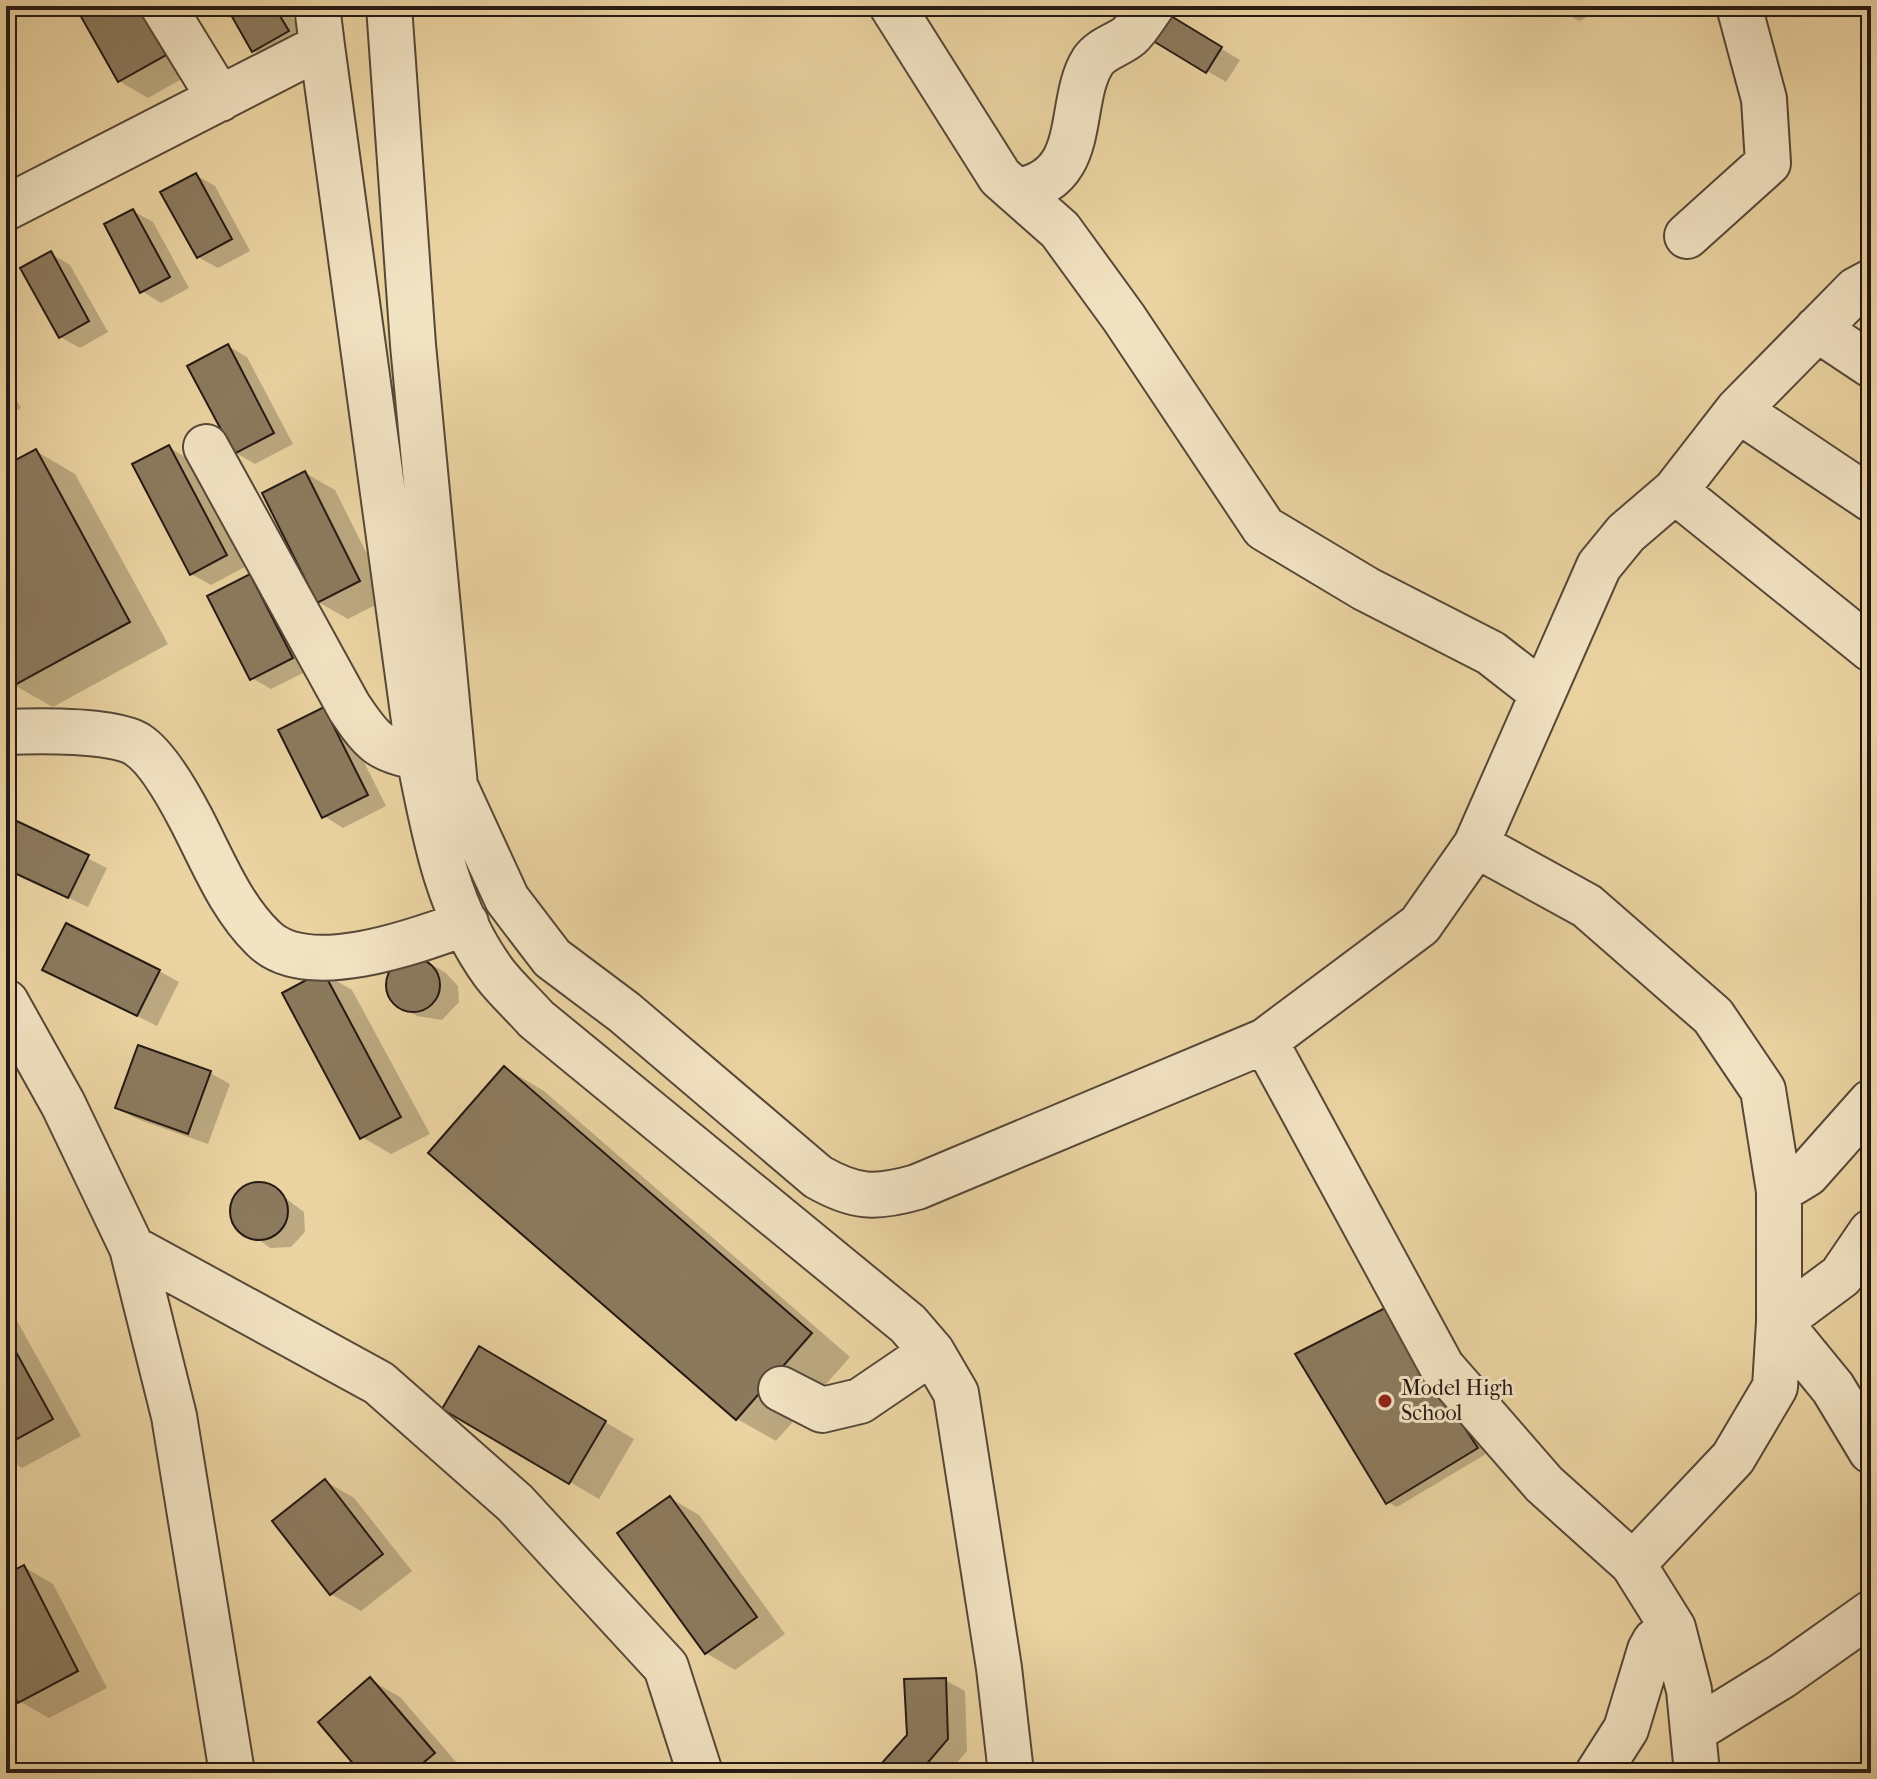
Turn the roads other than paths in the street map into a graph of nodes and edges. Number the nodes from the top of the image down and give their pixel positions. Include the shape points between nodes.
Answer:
1 (163, 6) edge
2 (389, 6) edge
3 (892, 6) edge
4 (1152, 6) edge
5 (1739, 6) edge
6 (320, 26) edge
7 (220, 99) junction
8 (1016, 191) junction
9 (6, 208) edge
10 (1687, 236) dead end
11 (1871, 282) edge
12 (1817, 329) junction
13 (1871, 365) edge
14 (1738, 410) junction
15 (206, 447) dead end
16 (1675, 491) junction
17 (1871, 499) edge
18 (1871, 649) edge
19 (1541, 692) junction
20 (6, 732) edge
21 (419, 757) junction
22 (1476, 845) junction
23 (466, 923) junction
24 (6, 1002) edge
25 (1265, 1041) junction
26 (1871, 1102) edge
27 (1779, 1191) junction
28 (1871, 1232) edge
29 (132, 1248) junction
30 (1779, 1322) junction
31 (932, 1352) junction
32 (781, 1389) dead end
33 (1871, 1451) edge
34 (1633, 1564) junction
35 (1871, 1613) edge
36 (1673, 1628) junction
37 (1695, 1752) edge
38 (232, 1773) edge
39 (700, 1773) edge
40 (1011, 1773) edge
41 (1598, 1773) edge

1 - 7 street
2 - 25 street via 413,345 455,786 507,899 552,958 624,1012 818,1177 849,1195 890,1195 917,1187
3 - 8 street via 1000,177
4 - 8 street via 1130,35 1096,56 1088,70 1076,132 1057,171 1032,189
5 - 10 street via 1764,99 1768,163
6 - 7 street
6 - 21 street
7 - 9 street
8 - 19 street via 1060,230 1264,528 1366,589 1491,653
11 - 12 street
12 - 13 street
12 - 14 street
14 - 16 street
14 - 17 street
15 - 21 street via 355,717 388,752
16 - 18 street
16 - 19 street via 1626,533 1599,566
19 - 22 street
20 - 23 street via 73,731 138,744 176,791 232,899 264,940 288,955 325,957 397,949
21 - 23 street via 437,846
22 - 25 street via 1420,925
22 - 27 street via 1587,906 1713,1016 1763,1090
23 - 31 street via 494,973 536,1019 908,1324
24 - 29 street via 63,1104
25 - 34 street via 1442,1367 1544,1484
26 - 27 street via 1807,1174
27 - 30 street
28 - 30 street via 1841,1276
29 - 38 street via 174,1416
29 - 39 street via 379,1383 515,1503 666,1667
30 - 33 street via 1833,1388
30 - 34 street via 1775,1387 1733,1458
31 - 32 street via 860,1401 822,1410
31 - 40 street via 956,1393
34 - 36 street
35 - 37 street via 1782,1676
36 - 37 street via 1689,1690
36 - 41 street via 1650,1650 1626,1729

